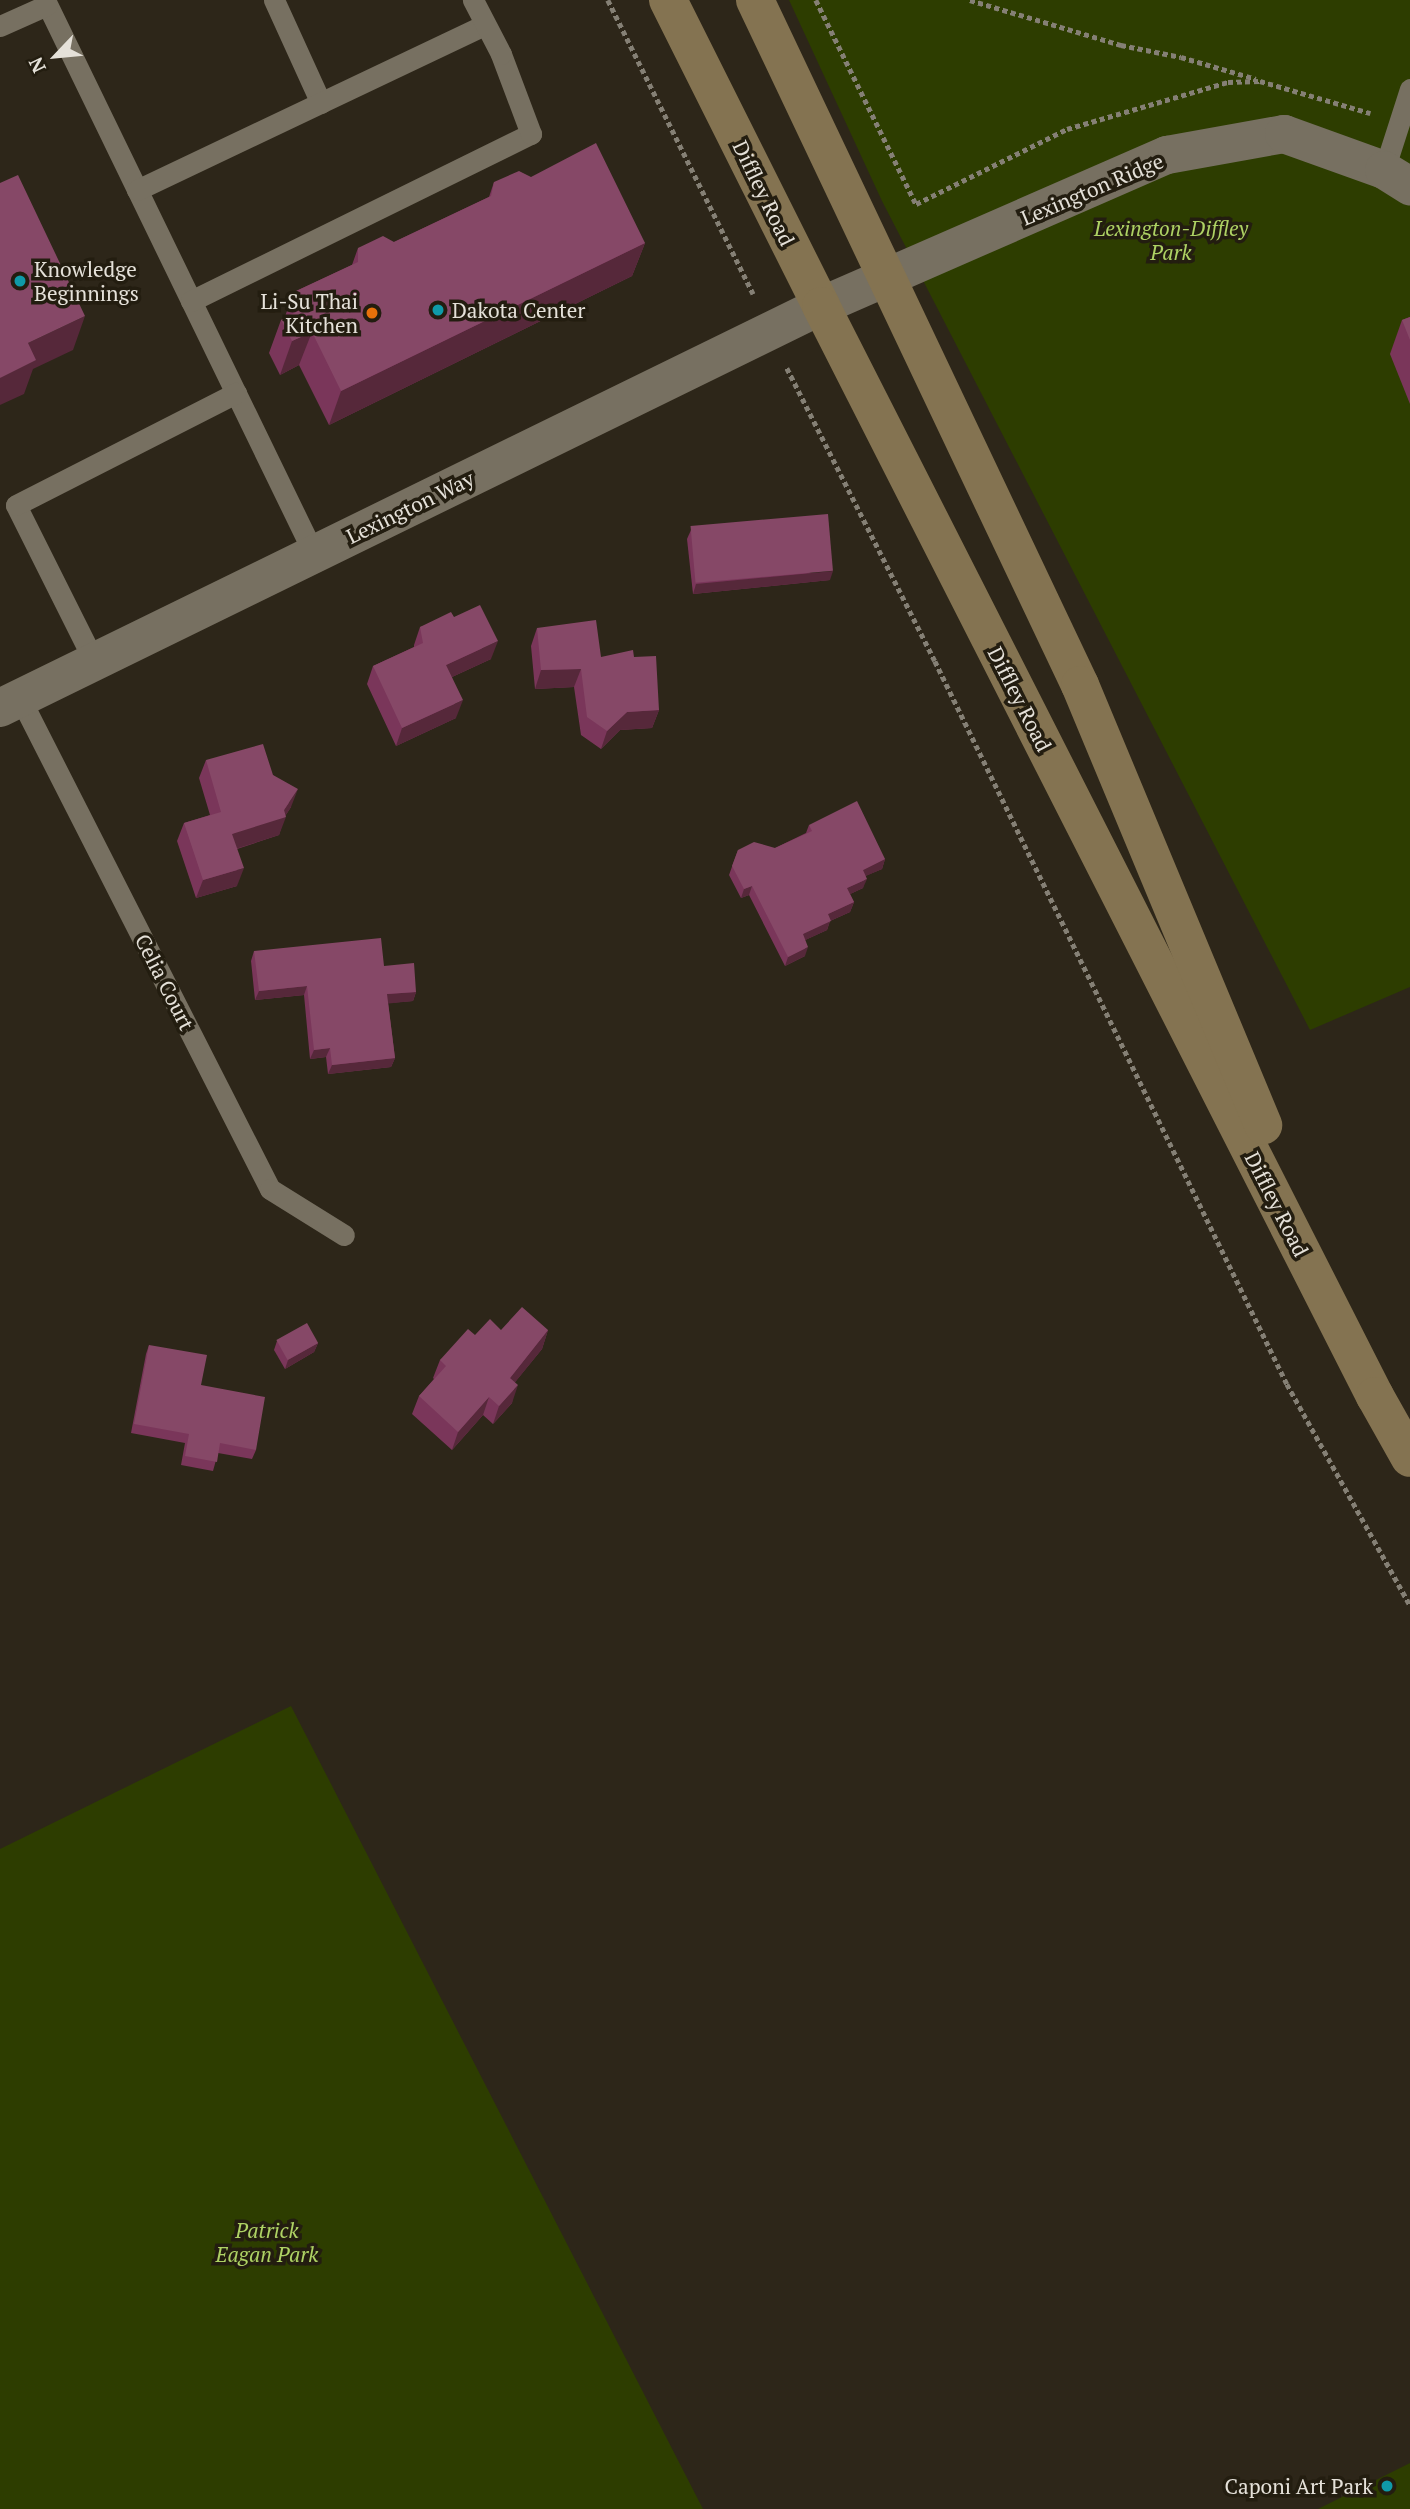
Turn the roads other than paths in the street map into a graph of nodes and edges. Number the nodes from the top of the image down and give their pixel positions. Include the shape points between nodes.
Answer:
1 (274, 0) edge
2 (472, 0) edge
3 (668, 0) edge
4 (755, 0) edge
5 (46, 2) edge
6 (485, 25) junction
7 (0, 26) edge
8 (1410, 89) edge
9 (321, 103) junction
10 (1397, 178) edge
11 (137, 190) junction
12 (887, 277) junction
13 (191, 302) junction
14 (821, 306) junction
15 (236, 393) junction
16 (314, 554) junction
17 (94, 662) junction
18 (10, 703) edge
19 (344, 1235) dead end
20 (1375, 1396) junction
21 (1410, 1458) edge

1 - 9 lane
2 - 6 lane
3 - 14 main road, Diffley Road
4 - 12 main road, Diffley Road
5 - 7 lane
5 - 11 lane
6 - 9 lane
6 - 13 lane via 531,134
8 - 10 lane
9 - 11 lane
10 - 12 street, Lexington Ridge via 1283,134 1167,155
11 - 13 lane
12 - 14 street, Lexington Ridge
12 - 20 main road, Diffley Road via 1080,685
13 - 15 lane
14 - 16 street, Lexington Way
14 - 20 main road, Diffley Road
15 - 16 lane
15 - 17 lane via 16,505
16 - 17 street, Lexington Way
17 - 18 street, Lexington Way
18 - 19 lane, Celia Court via 270,1189
20 - 21 main road, Diffley Road

